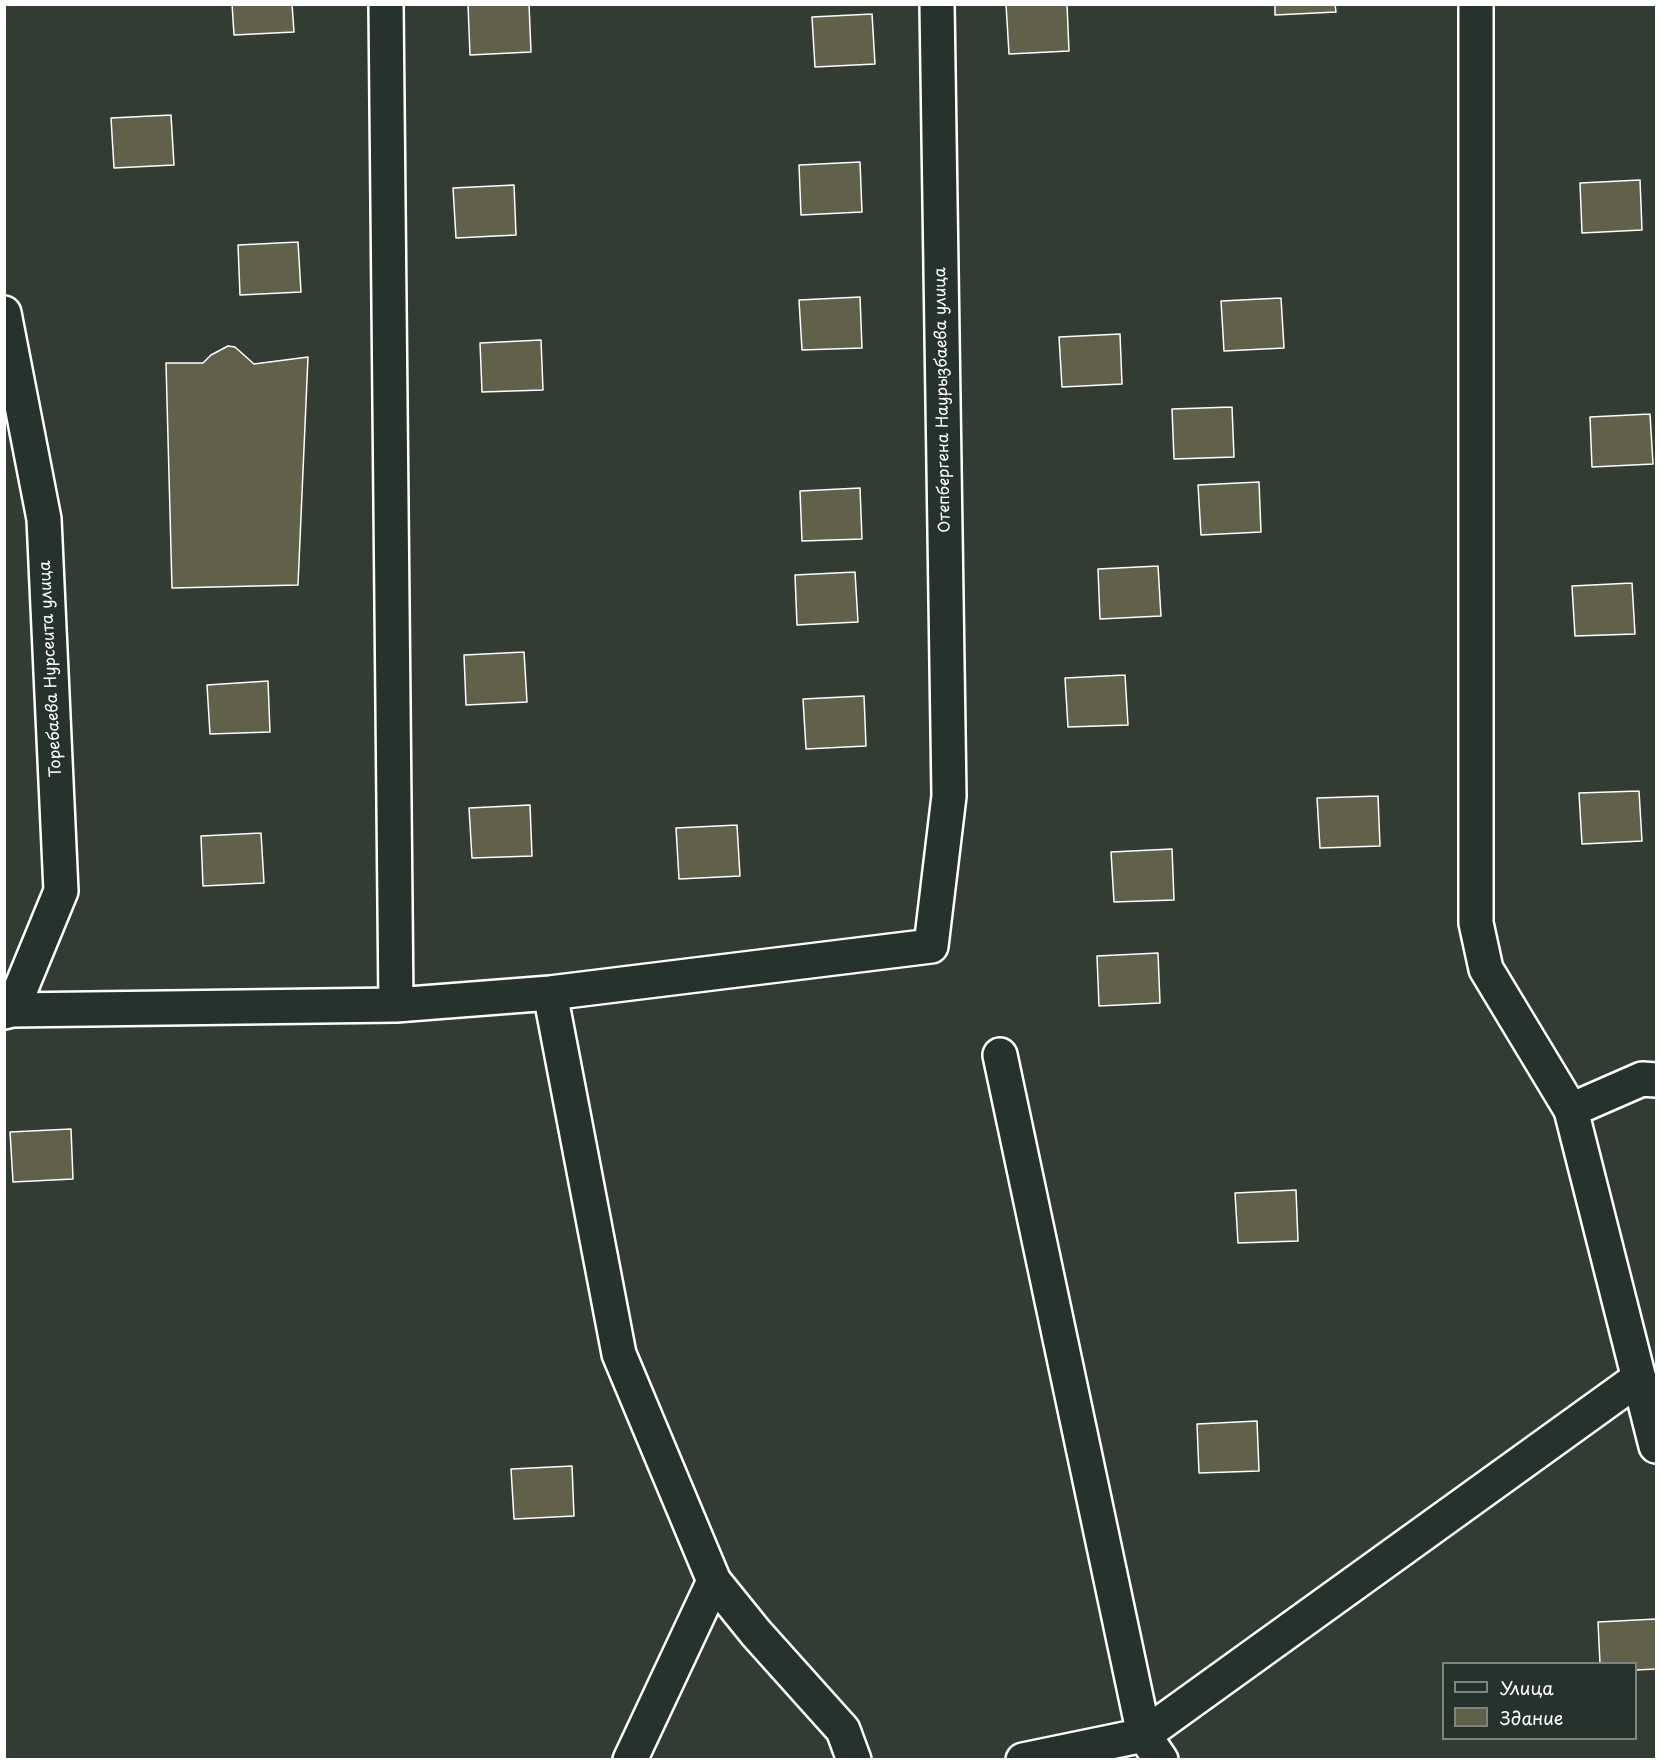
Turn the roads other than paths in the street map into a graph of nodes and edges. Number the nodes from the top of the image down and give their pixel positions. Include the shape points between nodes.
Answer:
1 (386, 4) edge
2 (937, 4) edge
3 (1476, 4) edge
4 (4, 313) edge
5 (550, 993) junction
6 (396, 1005) junction
7 (8, 1011) edge
8 (1000, 1055) dead end
9 (1652, 1071) edge
10 (1571, 1110) junction
11 (1639, 1378) junction
12 (1656, 1446) edge
13 (714, 1581) junction
14 (1152, 1748) edge
15 (630, 1760) edge
16 (854, 1760) edge
17 (1023, 1760) edge

1 - 6 street
2 - 5 street, Отепбергена Наурызбаева улица via 949,796 931,946
3 - 10 street via 1476,923 1486,969
4 - 7 street, Торебаева Нурсеита улица via 44,519 61,891
5 - 6 street
5 - 13 street via 619,1354
6 - 7 street
8 - 14 street
9 - 10 street
10 - 11 street
11 - 12 street
11 - 14 street
13 - 15 street
13 - 16 street via 843,1730
14 - 17 street

